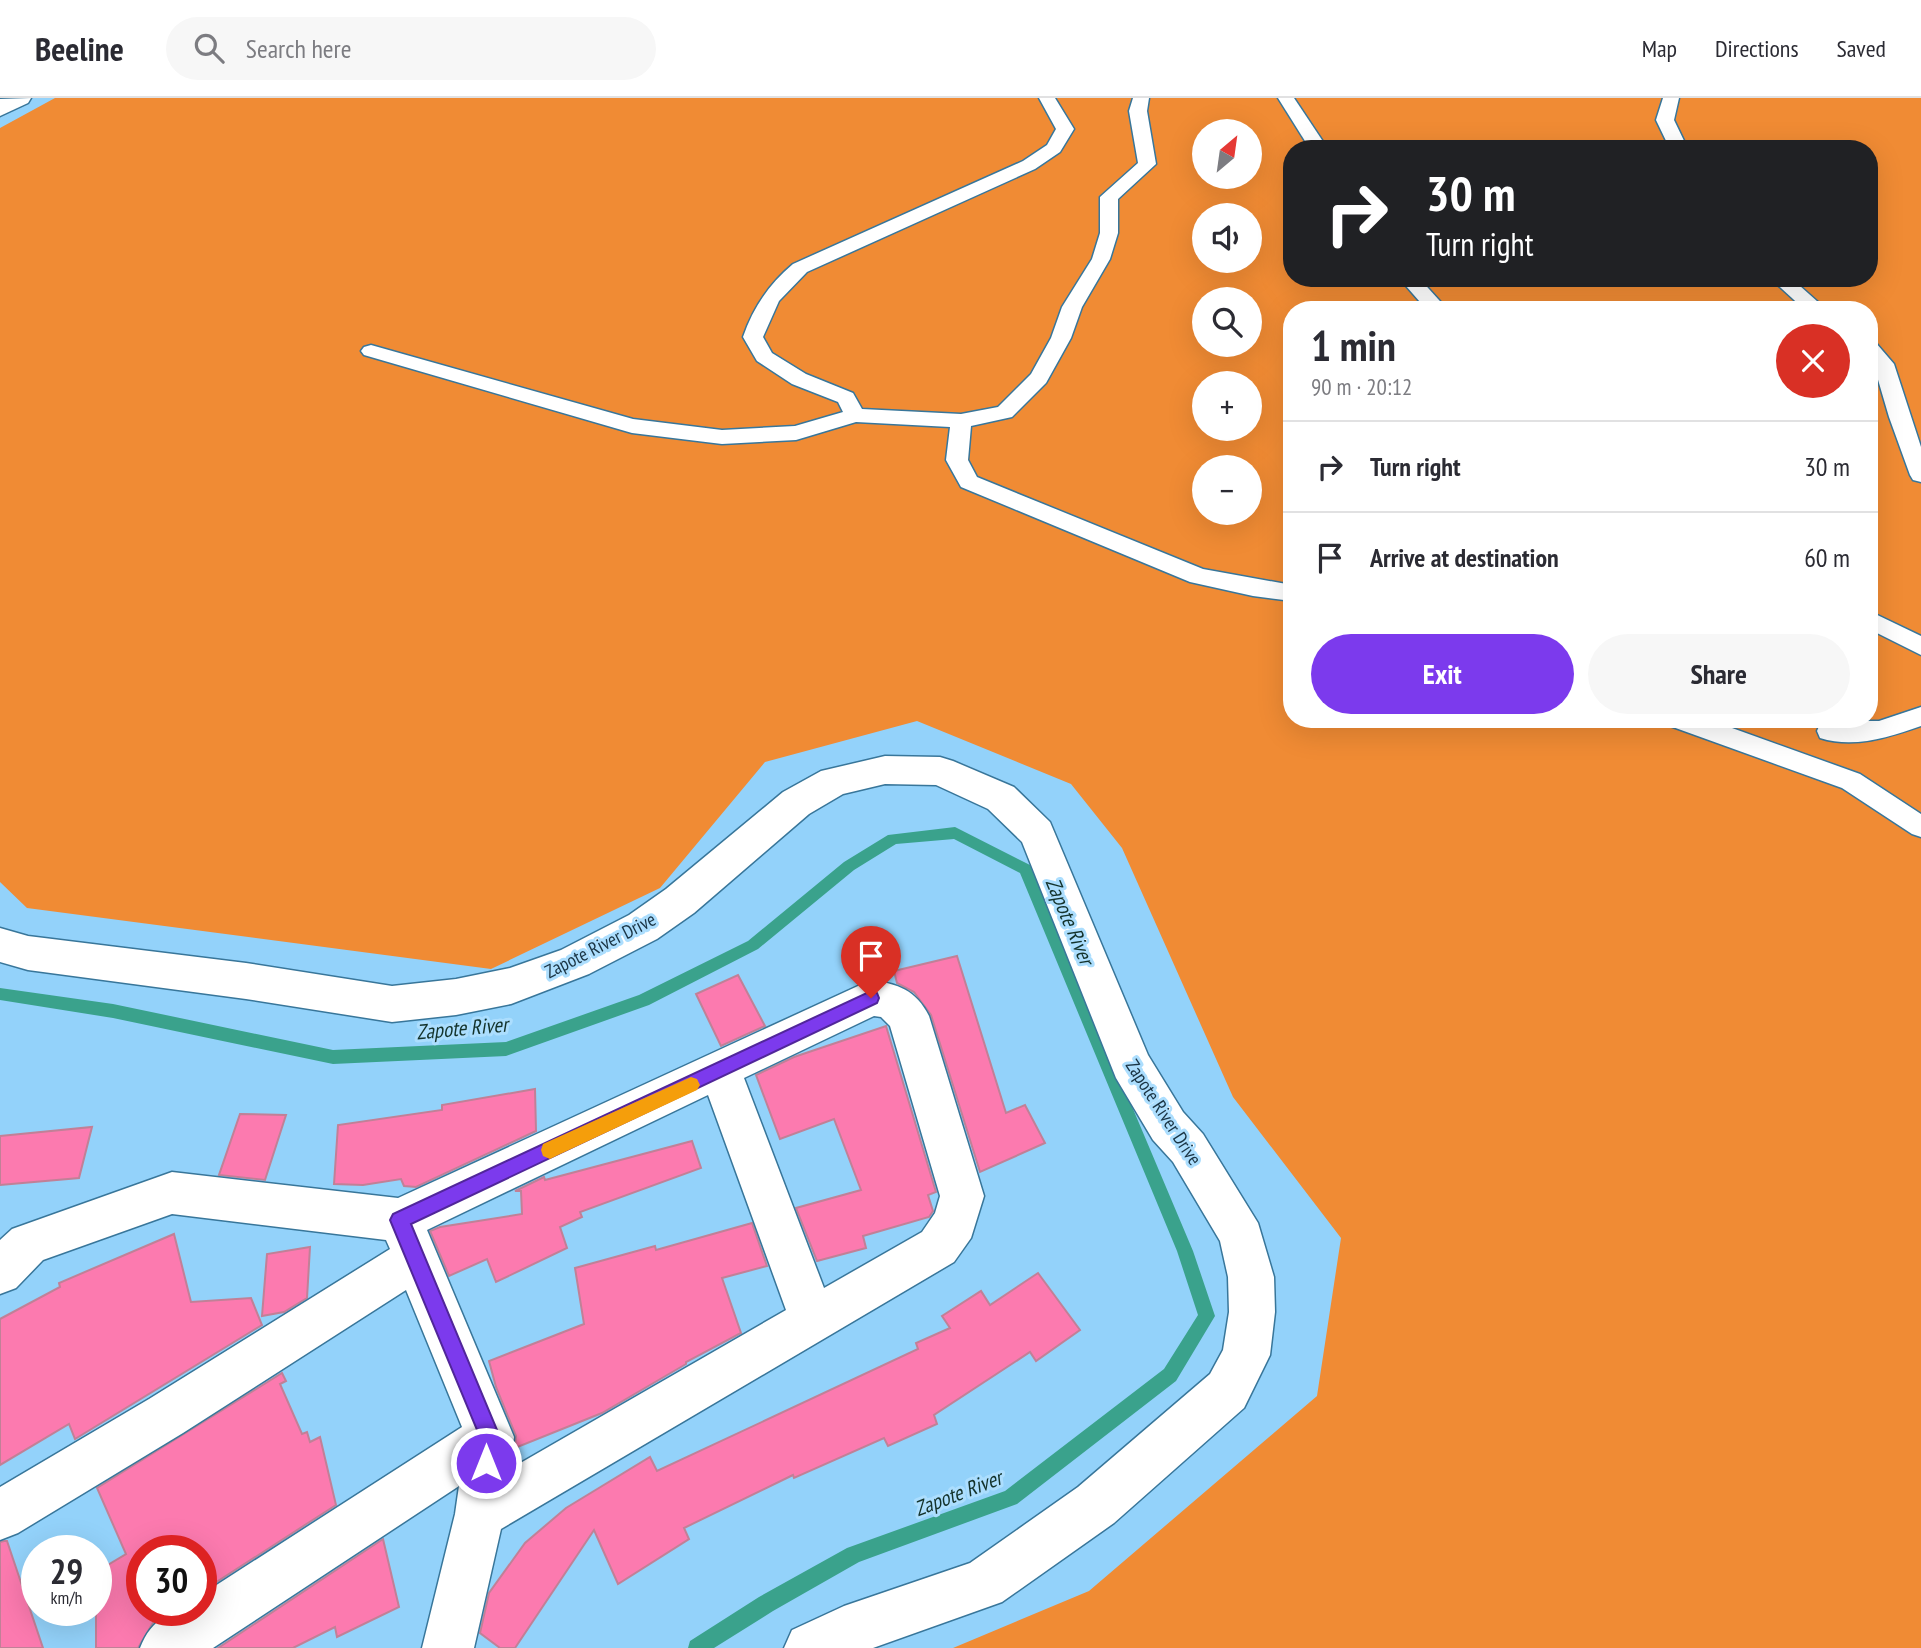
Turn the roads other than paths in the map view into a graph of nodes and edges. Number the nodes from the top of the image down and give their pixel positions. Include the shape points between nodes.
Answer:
1 (19, 98) edge
2 (1047, 98) edge
3 (1141, 98) edge
4 (1286, 98) edge
5 (1671, 98) edge
6 (0, 109) edge
7 (1313, 140) edge
8 (1675, 140) edge
9 (1416, 287) edge
10 (1790, 287) edge
11 (1430, 301) edge
12 (1806, 301) edge
13 (371, 351) dead end
14 (1878, 358) edge
15 (855, 415) junction
16 (961, 421) junction
17 (1921, 475) edge
18 (1283, 592) edge
19 (1878, 624) edge
20 (1921, 646) edge
21 (1921, 716) edge
22 (1704, 728) edge
23 (1824, 728) edge
24 (1852, 728) edge
25 (1851, 781) junction
26 (1921, 827) edge
27 (0, 945) edge
28 (720, 1071) junction
29 (407, 1240) junction
30 (0, 1272) edge
31 (813, 1320) junction
32 (490, 1437) junction
33 (480, 1514) junction
34 (0, 1515) edge
35 (166, 1648) edge
36 (448, 1648) edge
37 (810, 1648) edge

1 - 6 street
2 - 15 lane via 1065,129 1054,148 1029,165 800,268 780,284 760,313 753,337 764,357 799,379 846,398
3 - 16 lane via 1138,111 1147,164 1109,197 1109,233 1101,259 1072,307 1039,379 1005,412
4 - 7 lane
5 - 8 lane via 1665,120
9 - 11 lane
10 - 12 lane
13 - 15 lane via 632,426 722,437 796,433
14 - 17 lane
15 - 16 lane
16 - 18 lane via 957,460 969,482 1198,576
19 - 20 lane
21 - 24 lane via 1880,731
22 - 25 lane
23 - 25 lane
25 - 26 lane
27 - 37 street, Zapote River Drive via 28,953 392,1004 456,997 511,986 575,962 643,927 796,803 834,781 885,770 940,771 1001,798 1037,833 1131,1065 1242,1238 1252,1312 1246,1355 1227,1391 1096,1505 984,1584
28 - 29 street
28 - 31 street
28 - 31 street via 871,998 892,1001 908,1016 962,1196 955,1223 937,1247
29 - 30 street via 172,1193 28,1244
29 - 32 street
29 - 34 street via 166,1416
31 - 33 street
32 - 33 street
32 - 35 street
33 - 36 street

